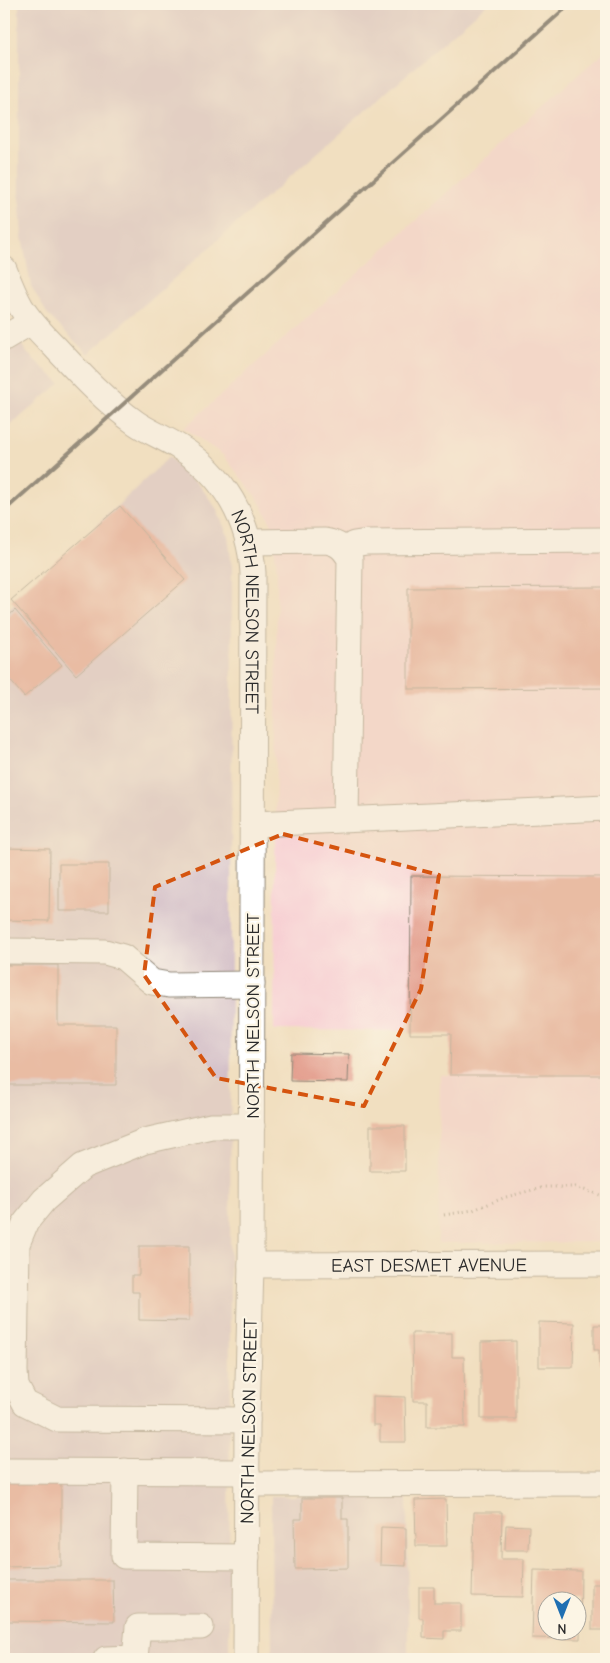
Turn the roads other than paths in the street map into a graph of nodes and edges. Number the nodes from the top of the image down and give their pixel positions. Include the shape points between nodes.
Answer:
1 (4, 269) edge
2 (32, 322) junction
3 (4, 338) edge
4 (606, 540) edge
5 (249, 542) junction
6 (345, 550) junction
7 (606, 808) edge
8 (346, 819) junction
9 (254, 824) junction
10 (4, 951) edge
11 (252, 984) junction
12 (252, 1126) junction
13 (606, 1264) edge
14 (251, 1266) junction
15 (247, 1420) junction
16 (4, 1471) edge
17 (125, 1471) junction
18 (247, 1478) junction
19 (606, 1484) edge
20 (247, 1557) junction
21 (201, 1626) dead end
22 (106, 1659) edge
23 (246, 1659) edge

1 - 2 street, NORTH NELSON STREET via 21,308
2 - 3 street
2 - 5 street, NORTH NELSON STREET via 77,371 137,423 179,446 216,478 237,509
4 - 6 street via 367,542 354,544
5 - 6 street via 325,541 336,543
5 - 9 street, NORTH NELSON STREET via 253,573
6 - 8 street via 350,559
7 - 8 street
8 - 9 street
9 - 11 street, NORTH NELSON STREET
10 - 11 street via 105,952 123,957 152,982 169,985
11 - 12 street, NORTH NELSON STREET
12 - 14 street, NORTH NELSON STREET
12 - 15 street via 210,1126 145,1141 83,1166 44,1200 26,1222 17,1244 15,1371 16,1386 25,1403 57,1419
13 - 14 street, EAST DESMET AVENUE
14 - 15 street, NORTH NELSON STREET
15 - 18 street, NORTH NELSON STREET
16 - 17 street
17 - 18 street
17 - 20 street via 124,1556
18 - 19 street
18 - 20 street, NORTH NELSON STREET
20 - 23 street, NORTH NELSON STREET
21 - 22 street via 138,1627 135,1658

